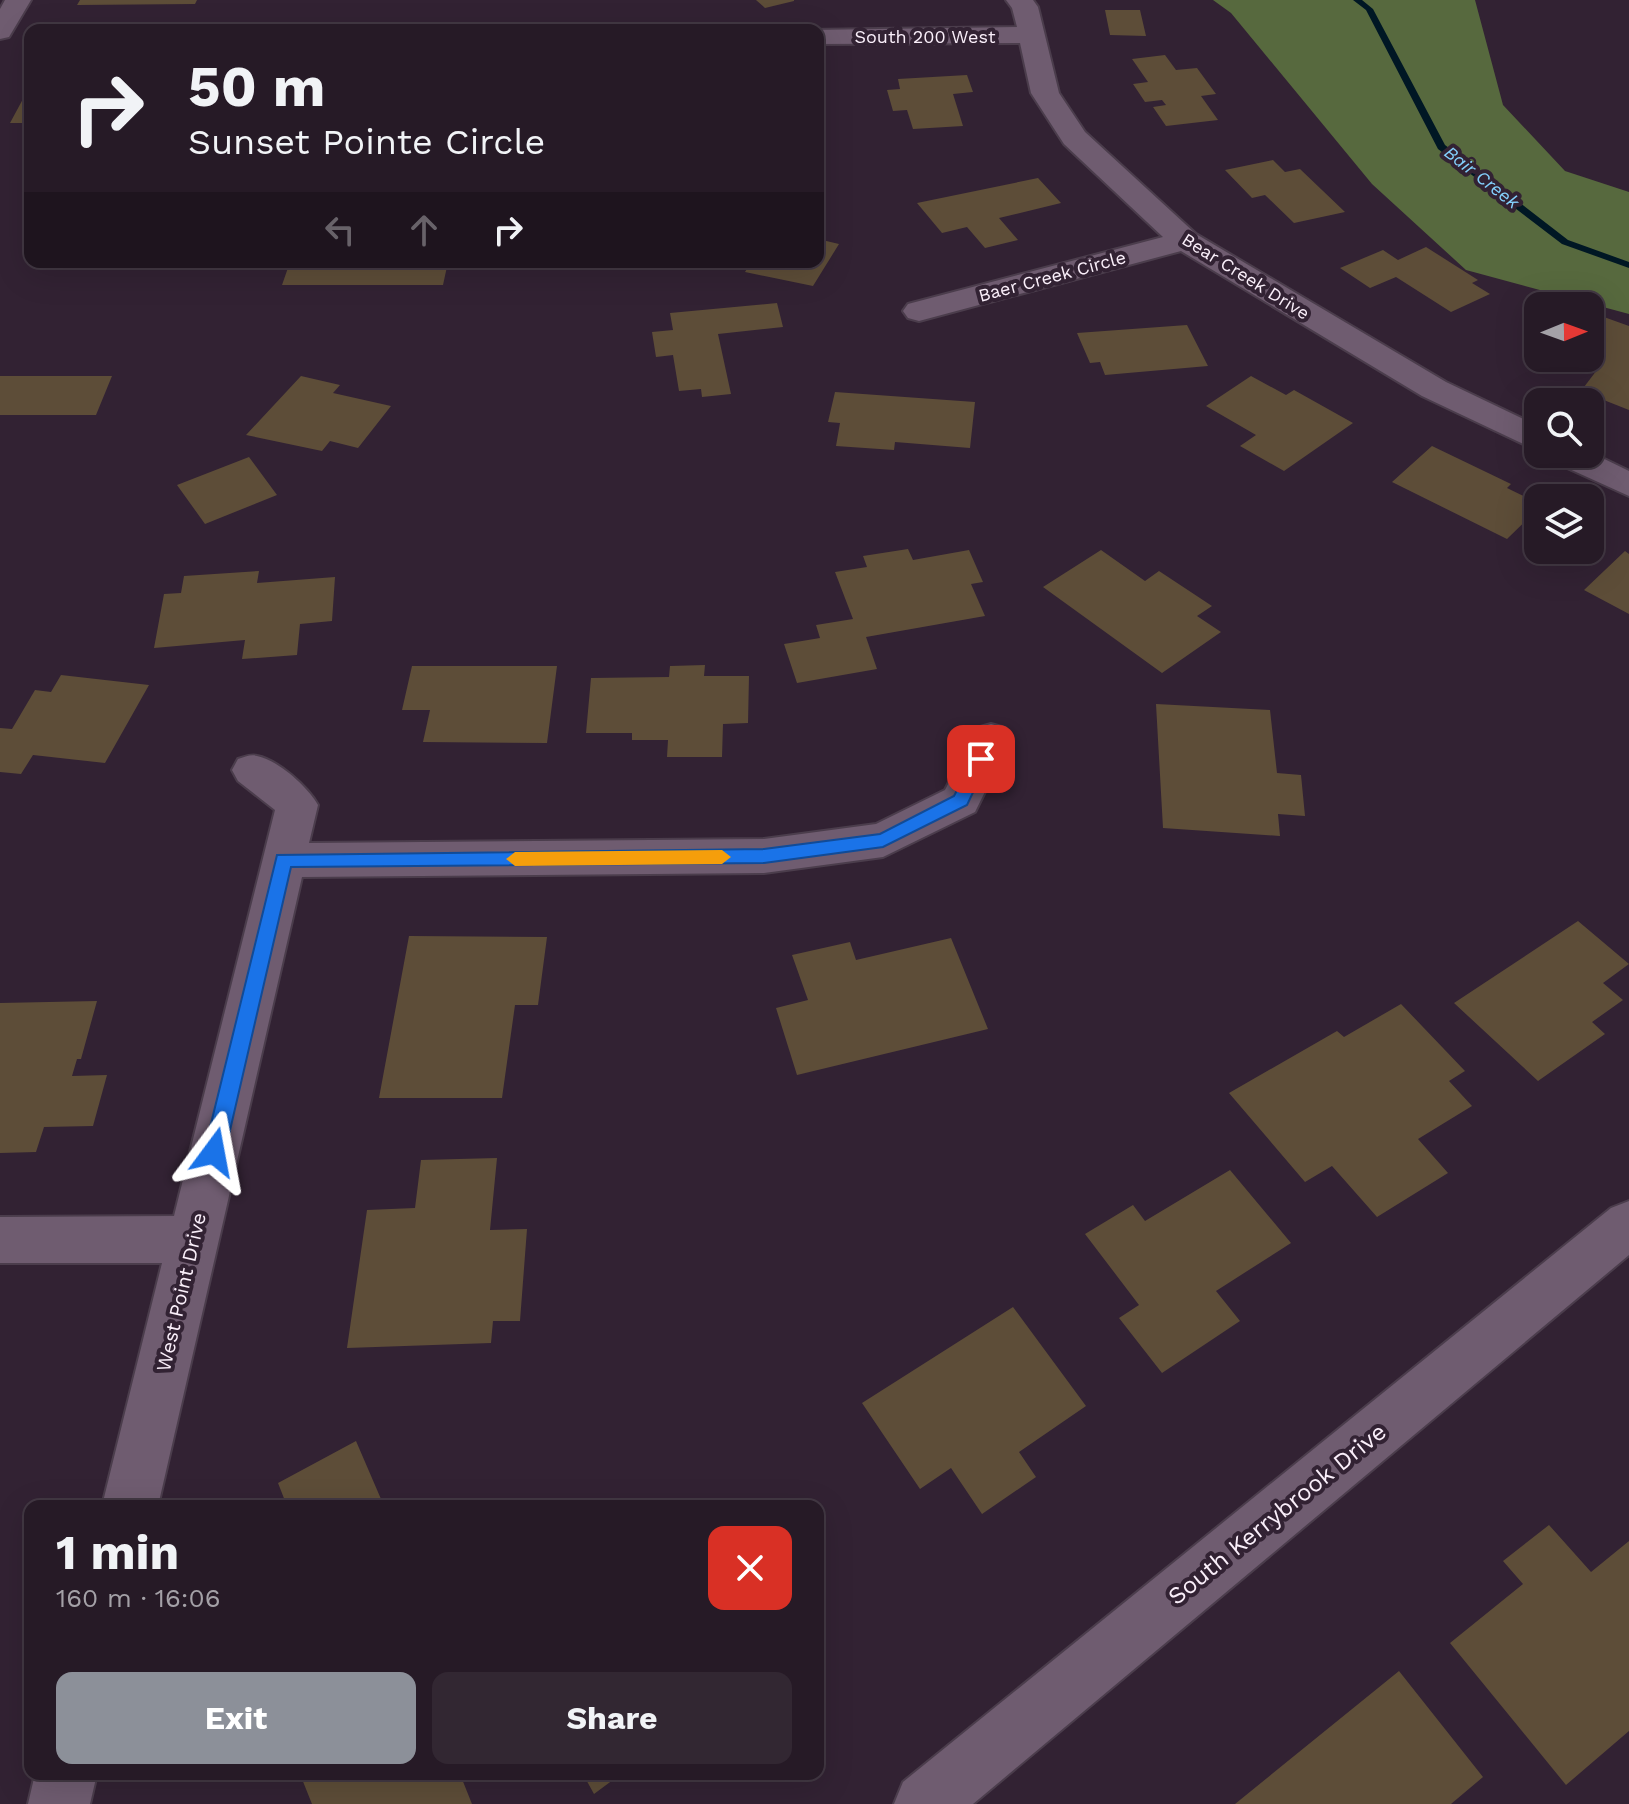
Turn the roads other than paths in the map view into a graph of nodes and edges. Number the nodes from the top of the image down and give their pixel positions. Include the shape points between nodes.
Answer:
1 (18, 0) edge
2 (1019, 0) edge
3 (0, 31) edge
4 (1031, 35) junction
5 (824, 36) edge
6 (0, 41) edge
7 (24, 41) edge
8 (1185, 241) junction
9 (919, 311) dead end
10 (1524, 433) edge
11 (1594, 468) edge
12 (1629, 485) edge
13 (991, 739) dead end
14 (253, 770) dead end
15 (284, 860) junction
16 (1629, 1224) edge
17 (193, 1239) junction
18 (0, 1240) edge
19 (131, 1500) edge
20 (65, 1780) edge
21 (59, 1804) edge
22 (925, 1804) edge

1 - 3 street
2 - 4 street, Bear Creek Drive
4 - 5 street, South 200 West
4 - 8 street, Bear Creek Drive via 1045,93 1074,138
6 - 7 street
8 - 9 street, Baer Creek Circle
8 - 10 street, Bear Creek Drive via 1434,389
11 - 12 street
13 - 15 street via 960,801 883,840 764,856
14 - 15 street, West Point Drive via 297,805
15 - 17 street, West Point Drive
16 - 22 street, South Kerrybrook Drive
17 - 18 street
17 - 19 street, West Point Drive
20 - 21 street

